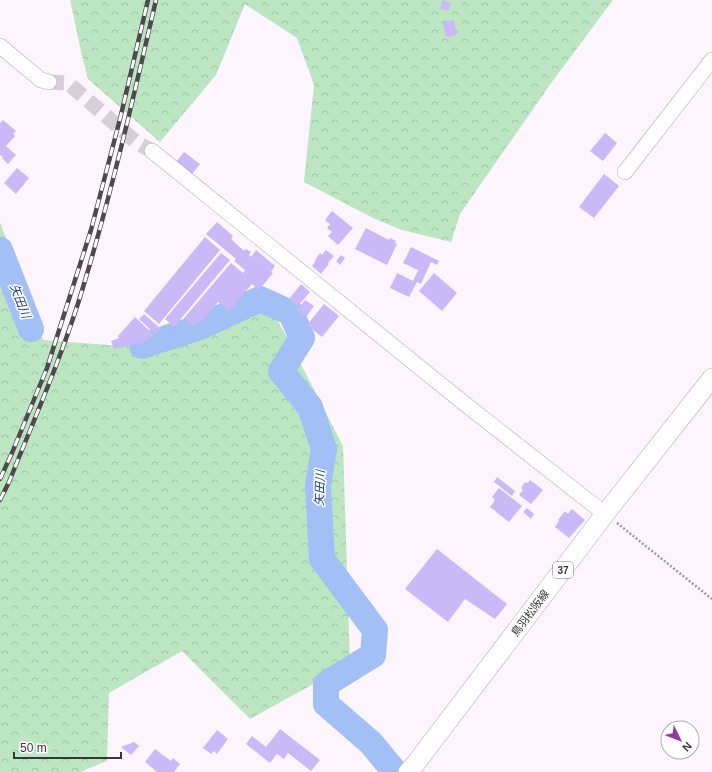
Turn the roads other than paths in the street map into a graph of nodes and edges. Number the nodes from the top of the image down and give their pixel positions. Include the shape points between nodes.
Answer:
1 (0, 46) edge
2 (712, 60) edge
3 (49, 82) tunnel mouth
4 (152, 151) tunnel mouth
5 (626, 172) dead end
6 (712, 378) edge
7 (605, 514) junction
8 (412, 767) edge

1 - 3 street via 41,80
2 - 5 street
4 - 7 street
6 - 7 main road, 鳥羽松阪線 / 37
7 - 8 main road, 鳥羽松阪線 / 37

